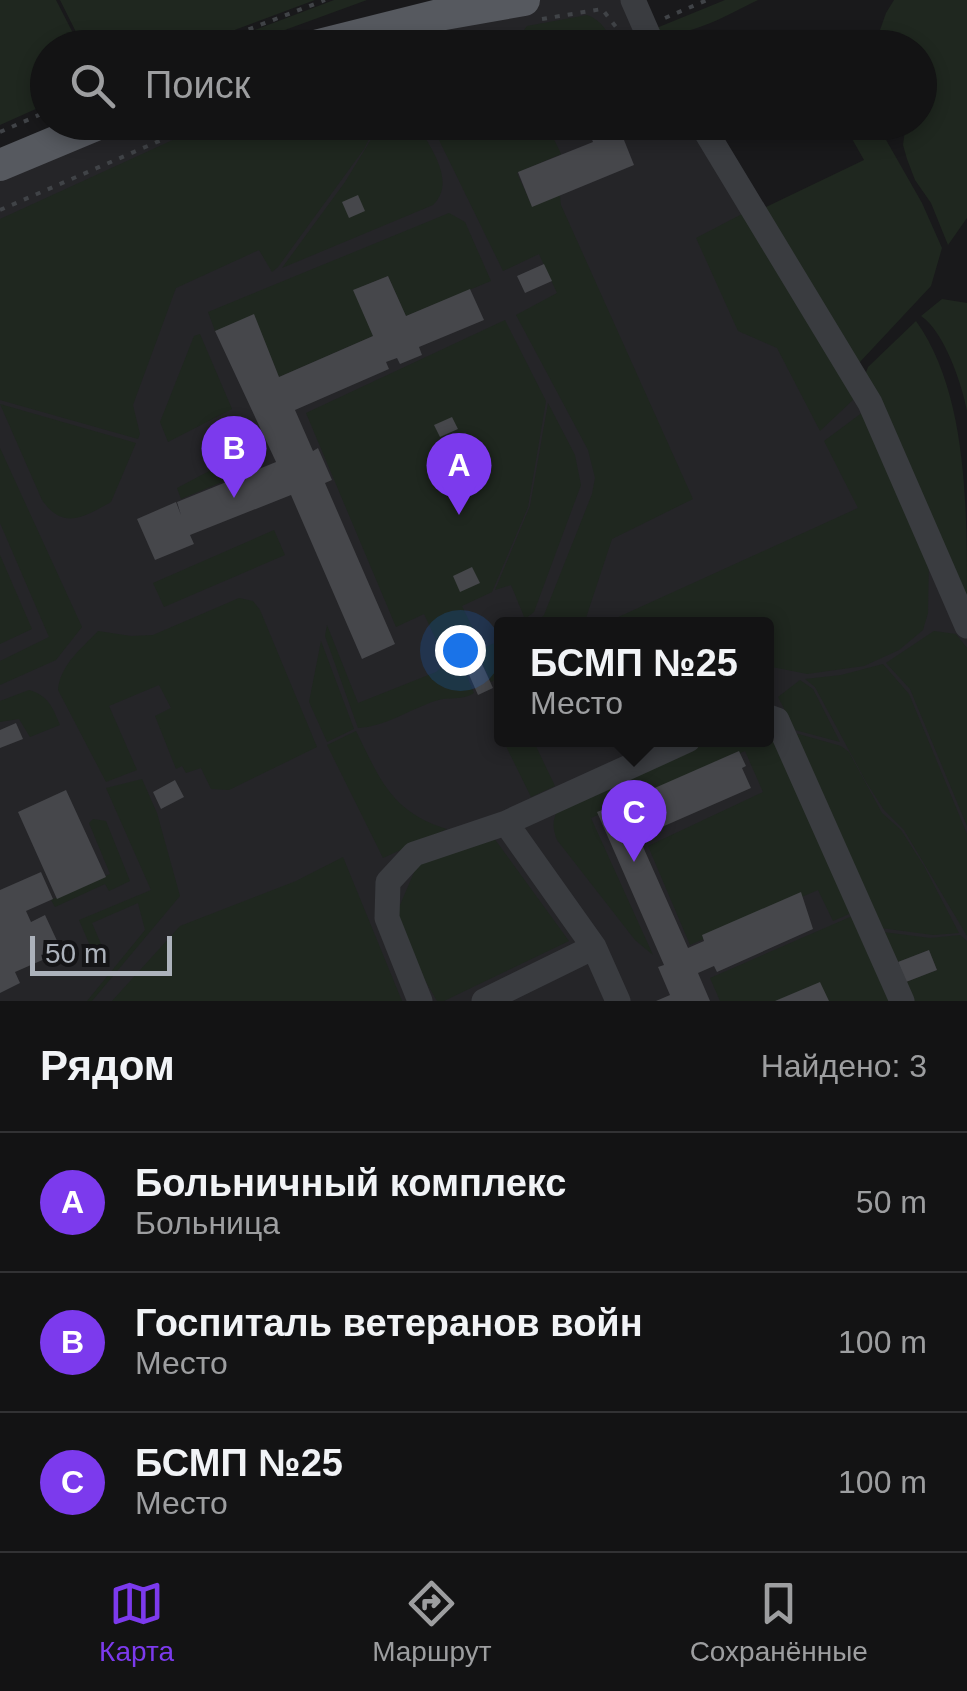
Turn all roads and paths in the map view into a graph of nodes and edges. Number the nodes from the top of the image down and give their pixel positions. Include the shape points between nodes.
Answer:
1 (326, 0) edge
2 (524, 0) edge
3 (633, 0) edge
4 (706, 0) edge
5 (247, 30) edge
6 (380, 30) edge
7 (646, 30) edge
8 (660, 30) edge
9 (30, 119) edge
10 (0, 132) edge
11 (60, 140) edge
12 (162, 140) edge
13 (711, 140) edge
14 (0, 165) edge
15 (0, 210) edge
16 (967, 626) edge
17 (774, 719) edge
18 (672, 747) edge
19 (506, 822) junction
20 (594, 947) junction
21 (420, 1001) edge
22 (484, 1001) edge
23 (618, 1001) edge
24 (902, 1001) edge

1 - 5 path
2 - 6 main road
3 - 7 lane
4 - 8 path
9 - 10 path
11 - 14 main road
12 - 15 path
13 - 16 lane via 870,404
17 - 24 lane
18 - 19 lane
19 - 20 lane
19 - 21 lane via 414,854 388,882 387,918
20 - 22 lane
20 - 23 lane

